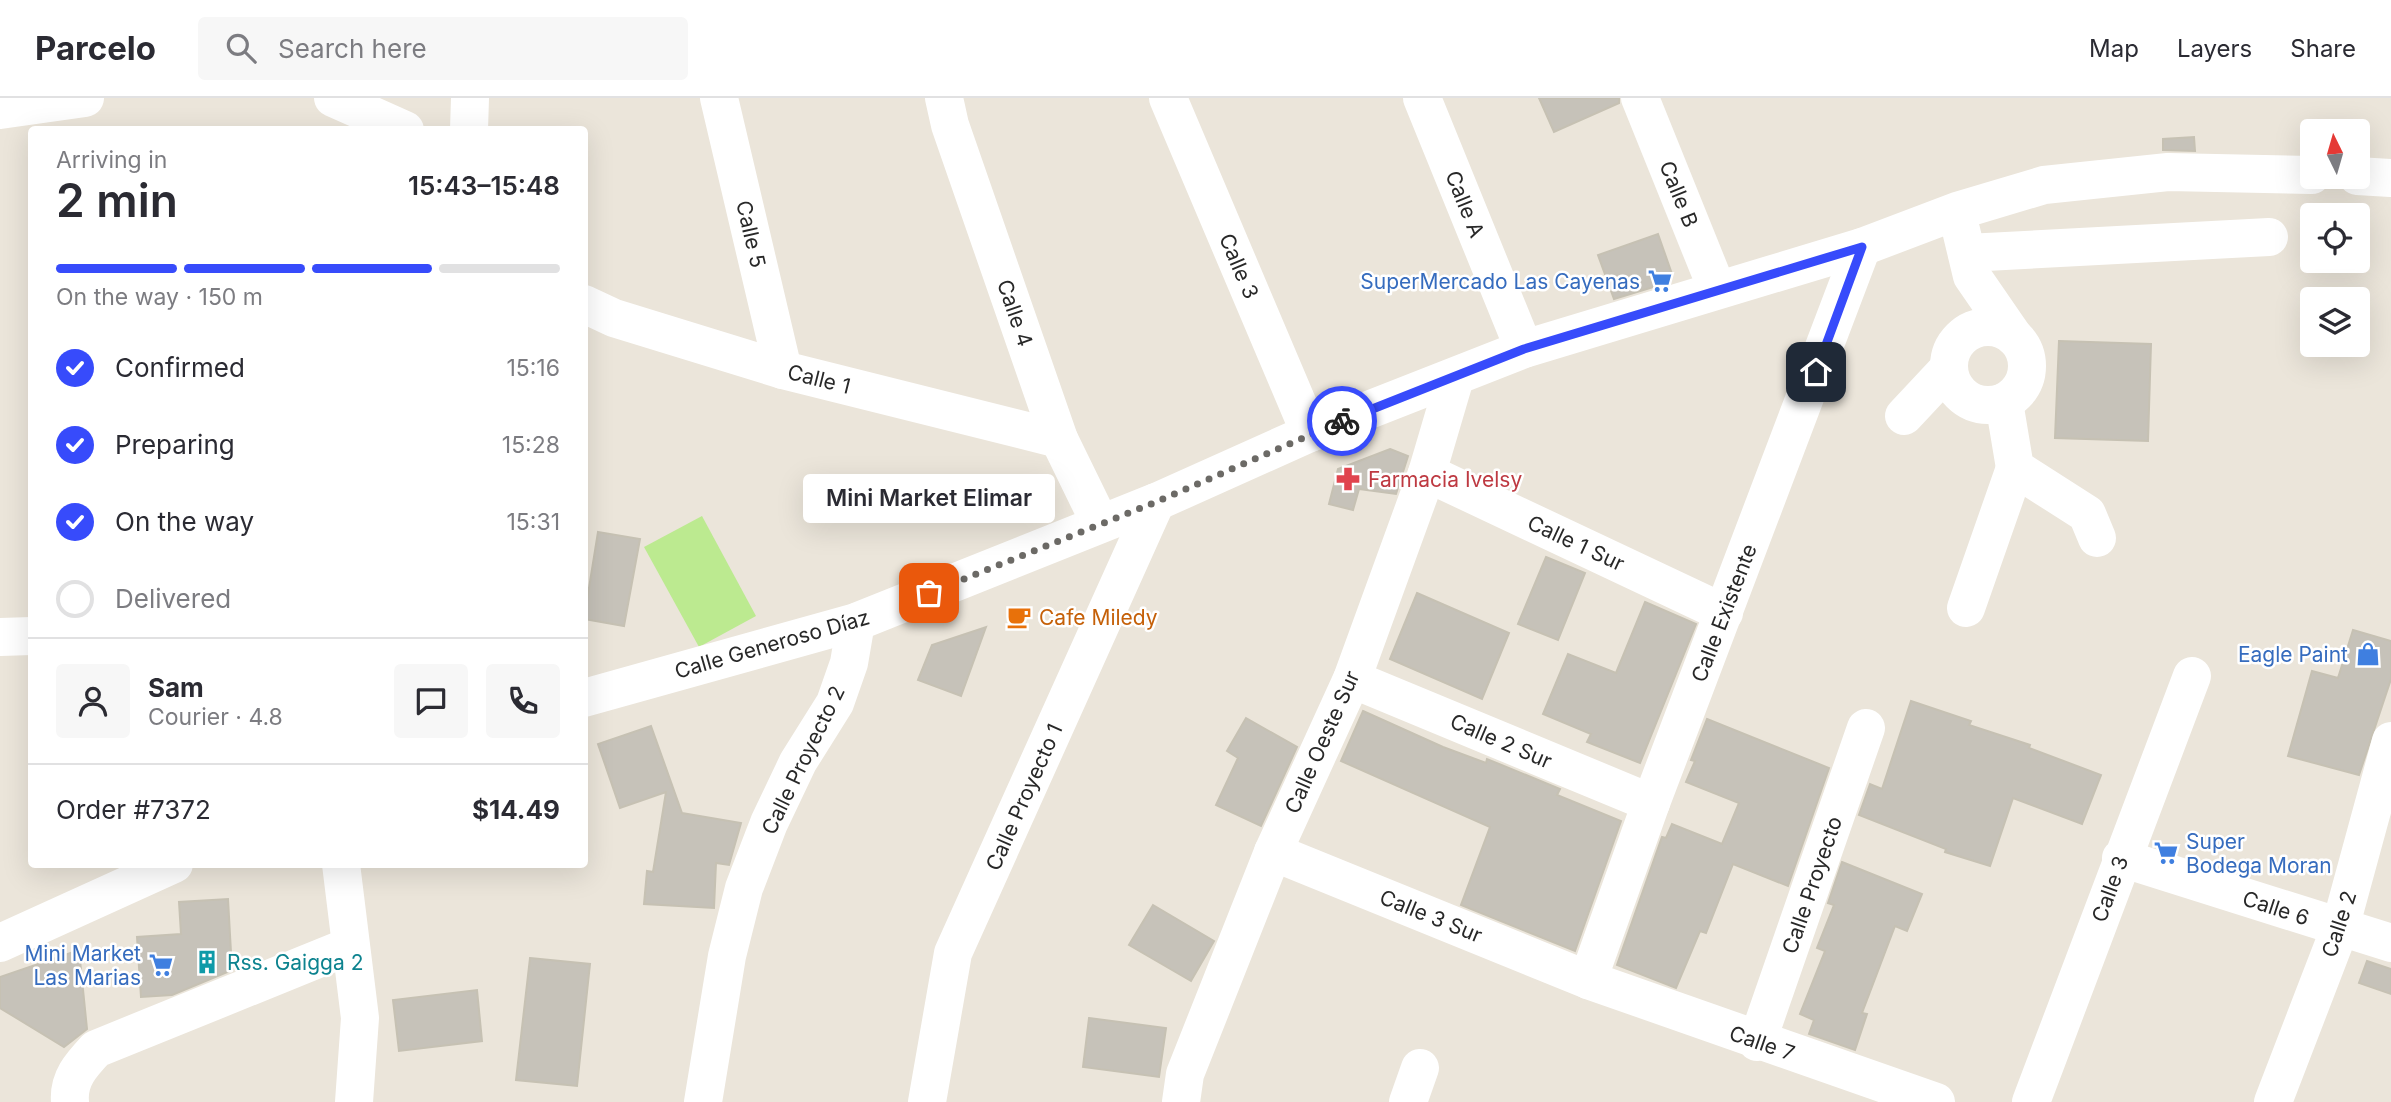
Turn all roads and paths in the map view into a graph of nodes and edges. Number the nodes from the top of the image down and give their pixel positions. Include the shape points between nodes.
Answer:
1 (85, 98) edge
2 (333, 98) edge
3 (470, 98) edge
4 (719, 98) edge
5 (944, 98) edge
6 (1168, 98) edge
7 (1422, 98) edge
8 (1640, 98) edge
9 (0, 110) edge
10 (396, 126) edge
11 (469, 126) edge
12 (2300, 175) edge
13 (1957, 211) junction
14 (2269, 237) dead end
15 (1862, 247) junction
16 (1970, 264) junction
17 (1717, 289) junction
18 (588, 306) edge
19 (1970, 331) junction
20 (2014, 337) junction
21 (1524, 349) junction
22 (1948, 369) junction
23 (783, 370) junction
24 (1455, 378) junction
25 (2004, 402) junction
26 (1904, 416) dead end
27 (1310, 433) junction
28 (1059, 439) junction
29 (2015, 468) junction
30 (1427, 473) junction
31 (1156, 502) junction
32 (1100, 523) junction
33 (2097, 538) dead end
34 (1966, 608) dead end
35 (1724, 613) junction
36 (856, 622) junction
37 (28, 636) edge
38 (0, 637) edge
39 (2192, 676) dead end
40 (1352, 679) junction
41 (588, 697) edge
42 (1866, 728) dead end
43 (2391, 741) edge
44 (1651, 803) junction
45 (1273, 852) junction
46 (2121, 858) junction
47 (165, 868) edge
48 (341, 868) edge
49 (2340, 928) junction
50 (0, 943) edge
51 (2391, 943) edge
52 (349, 946) junction
53 (1588, 980) junction
54 (1757, 1042) junction
55 (70, 1102) edge
56 (354, 1102) edge
57 (703, 1102) edge
58 (927, 1102) edge
59 (1181, 1102) edge
60 (1936, 1102) edge
61 (2031, 1102) edge
62 (2273, 1102) edge

1 - 9 street
2 - 10 street
3 - 11 street
4 - 23 street, Calle 5
5 - 28 street, Calle 4
6 - 27 street, Calle 3
7 - 21 street, Calle A
8 - 17 street, Calle B
12 - 13 street, Calle Generoso Díaz via 2168,172 2044,186
13 - 15 street, Calle Generoso Díaz
13 - 16 street
14 - 16 street
15 - 17 street, Calle Generoso Díaz
15 - 35 street, Calle Existente
16 - 19 street
16 - 20 street
17 - 21 street, Calle Generoso Díaz
18 - 23 street, Calle 1
19 - 20 street via 2000,329
19 - 22 street via 1958,340
20 - 25 street via 2023,349 2026,372 2017,392
21 - 24 street, Calle Generoso Díaz
22 - 25 street via 1961,396 1982,405
22 - 26 street
23 - 28 street, Calle 1
24 - 27 street, Calle Generoso Díaz
24 - 30 street, Calle Oeste Sur
25 - 29 street
27 - 31 street, Calle Generoso Díaz
28 - 32 street, Calle 4
29 - 33 street via 2087,514
29 - 34 street
30 - 35 street, Calle 1 Sur
30 - 40 street, Calle Oeste Sur
31 - 32 street, Calle Generoso Díaz
31 - 58 street, Calle Proyecto 1 via 953,953
32 - 36 street, Calle Generoso Díaz
35 - 44 street, Calle Existente
36 - 41 street, Calle Generoso Díaz
36 - 57 street, Calle Proyecto 2 via 849,663 835,703 798,762 744,888 727,956
37 - 38 street
39 - 46 street, Calle 3
40 - 44 street, Calle 2 Sur
40 - 45 street, Calle Oeste Sur
42 - 54 street, Calle Proyecto
43 - 49 street, Calle 2
44 - 53 street, Calle Existente
45 - 53 street, Calle 3 Sur
45 - 59 street, Calle Oeste Sur via 1185,1074
46 - 49 street, Calle 6
46 - 61 street, Calle 3
47 - 50 street
48 - 52 street
49 - 51 street, Calle 6
49 - 62 street, Calle 2
52 - 55 street via 96,1049 77,1069
52 - 56 street via 360,1018
53 - 54 street, Calle 7
54 - 60 street, Calle 7

